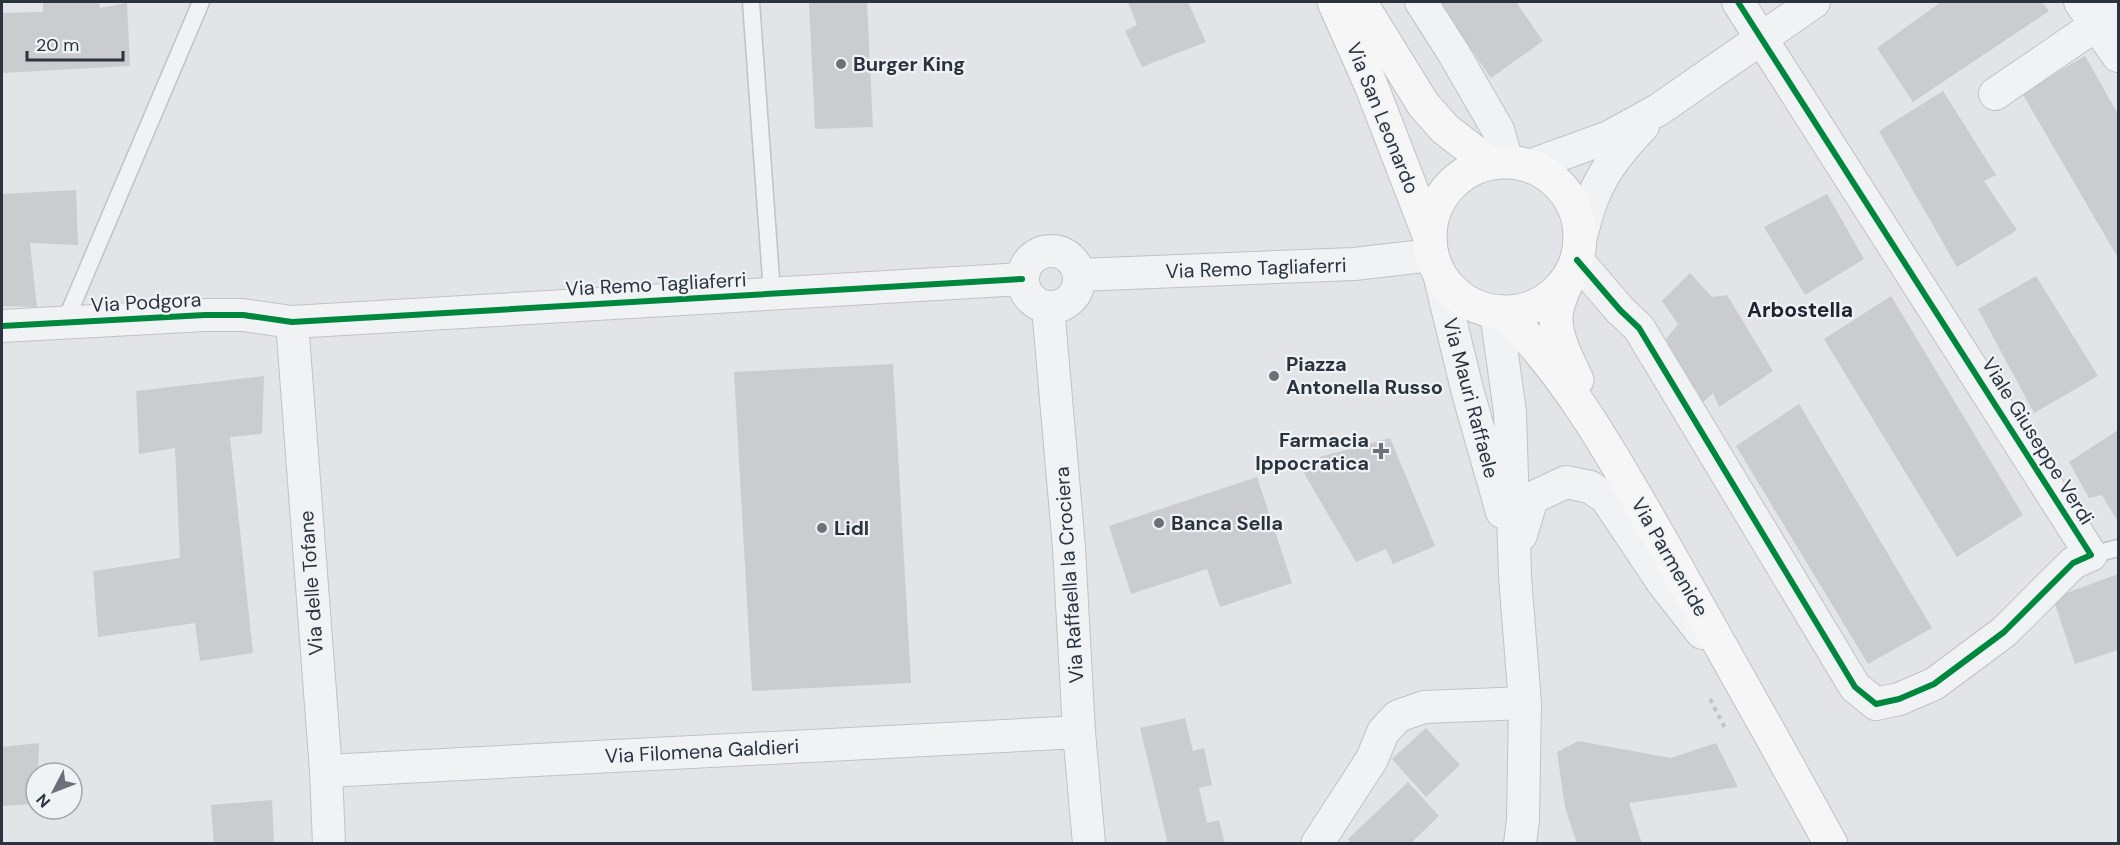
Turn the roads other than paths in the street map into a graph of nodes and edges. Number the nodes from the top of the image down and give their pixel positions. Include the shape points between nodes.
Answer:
1 (201, 2) edge
2 (752, 2) edge
3 (1334, 2) edge
4 (1360, 2) edge
5 (1421, 2) edge
6 (1738, 2) edge
7 (1814, 2) edge
8 (2098, 12) edge
9 (1762, 38) junction
10 (2118, 56) edge
11 (1995, 94) dead end
12 (1658, 110) junction
13 (1508, 164) junction
14 (1434, 255) junction
15 (1575, 259) junction
16 (1079, 275) junction
17 (1022, 279) junction
18 (772, 293) junction
19 (1048, 307) junction
20 (1500, 313) junction
21 (65, 322) junction
22 (292, 322) junction
23 (2, 326) edge
24 (1600, 434) junction
25 (1590, 487) joint
26 (2105, 551) edge
27 (1514, 556) junction
28 (1741, 680) junction
29 (1525, 703) junction
30 (1079, 732) junction
31 (326, 771) junction
32 (1526, 836) edge
33 (329, 843) edge
34 (1089, 843) edge
35 (1317, 843) edge
36 (1502, 843) edge
37 (1836, 843) edge

1 - 21 lane, Via Podgora
2 - 18 lane
3 - 14 main road, Via San Leonardo via 1371,85
4 - 13 main road, Via San Leonardo via 1423,104 1445,129
5 - 13 street via 1498,130
6 - 9 street, Viale Giuseppe Verdi
7 - 9 street
8 - 10 street
8 - 11 street
9 - 12 street
9 - 26 street, Viale Giuseppe Verdi
12 - 13 street via 1609,137
12 - 15 street via 1606,170 1593,196
13 - 14 main road via 1470,170 1453,182 1433,215
13 - 15 main road via 1550,176 1566,193 1577,213
14 - 16 street, Via Remo Tagliaferri via 1354,264
14 - 20 main road via 1451,290 1466,302
14 - 27 street, Via Mauri Raffaele
15 - 20 main road via 1556,294 1528,310
15 - 24 main road, Via Parmenide via 1556,317 1568,361
15 - 26 street, Viale Giuseppe Verdi via 1638,328 1855,687 1876,704 1934,684 2004,632 2073,563
16 - 17 street via 1072,260 1049,250 1028,262
16 - 19 street via 1071,298
17 - 18 street, Via Remo Tagliaferri
17 - 19 street via 1033,301
18 - 22 street, Via Remo Tagliaferri
19 - 30 street, Via Raffaella la Crociera via 1069,548
20 - 24 main road, Via Parmenide via 1545,356
20 - 27 street, Via Mauri Raffaele via 1510,412
21 - 22 street, Via Podgora via 205,315 243,315
21 - 23 street, Via Podgora
22 - 31 street, Via delle Tofane
24 - 28 main road, Via Parmenide
25 - 27 street, Via Mauri Raffaele via 1566,482 1532,498
25 - 28 street, Via Parmenide via 1605,498 1663,583
27 - 29 street, Via Mauri Raffaele
28 - 37 main road, Via Parmenide
29 - 32 street, Via Mauri Raffaele
29 - 35 street via 1424,707 1398,716 1383,732 1372,759
30 - 31 street, Via Filomena Galdieri
30 - 34 street, Via Raffaella la Crociera
31 - 33 street, Via delle Tofane
32 - 36 street

